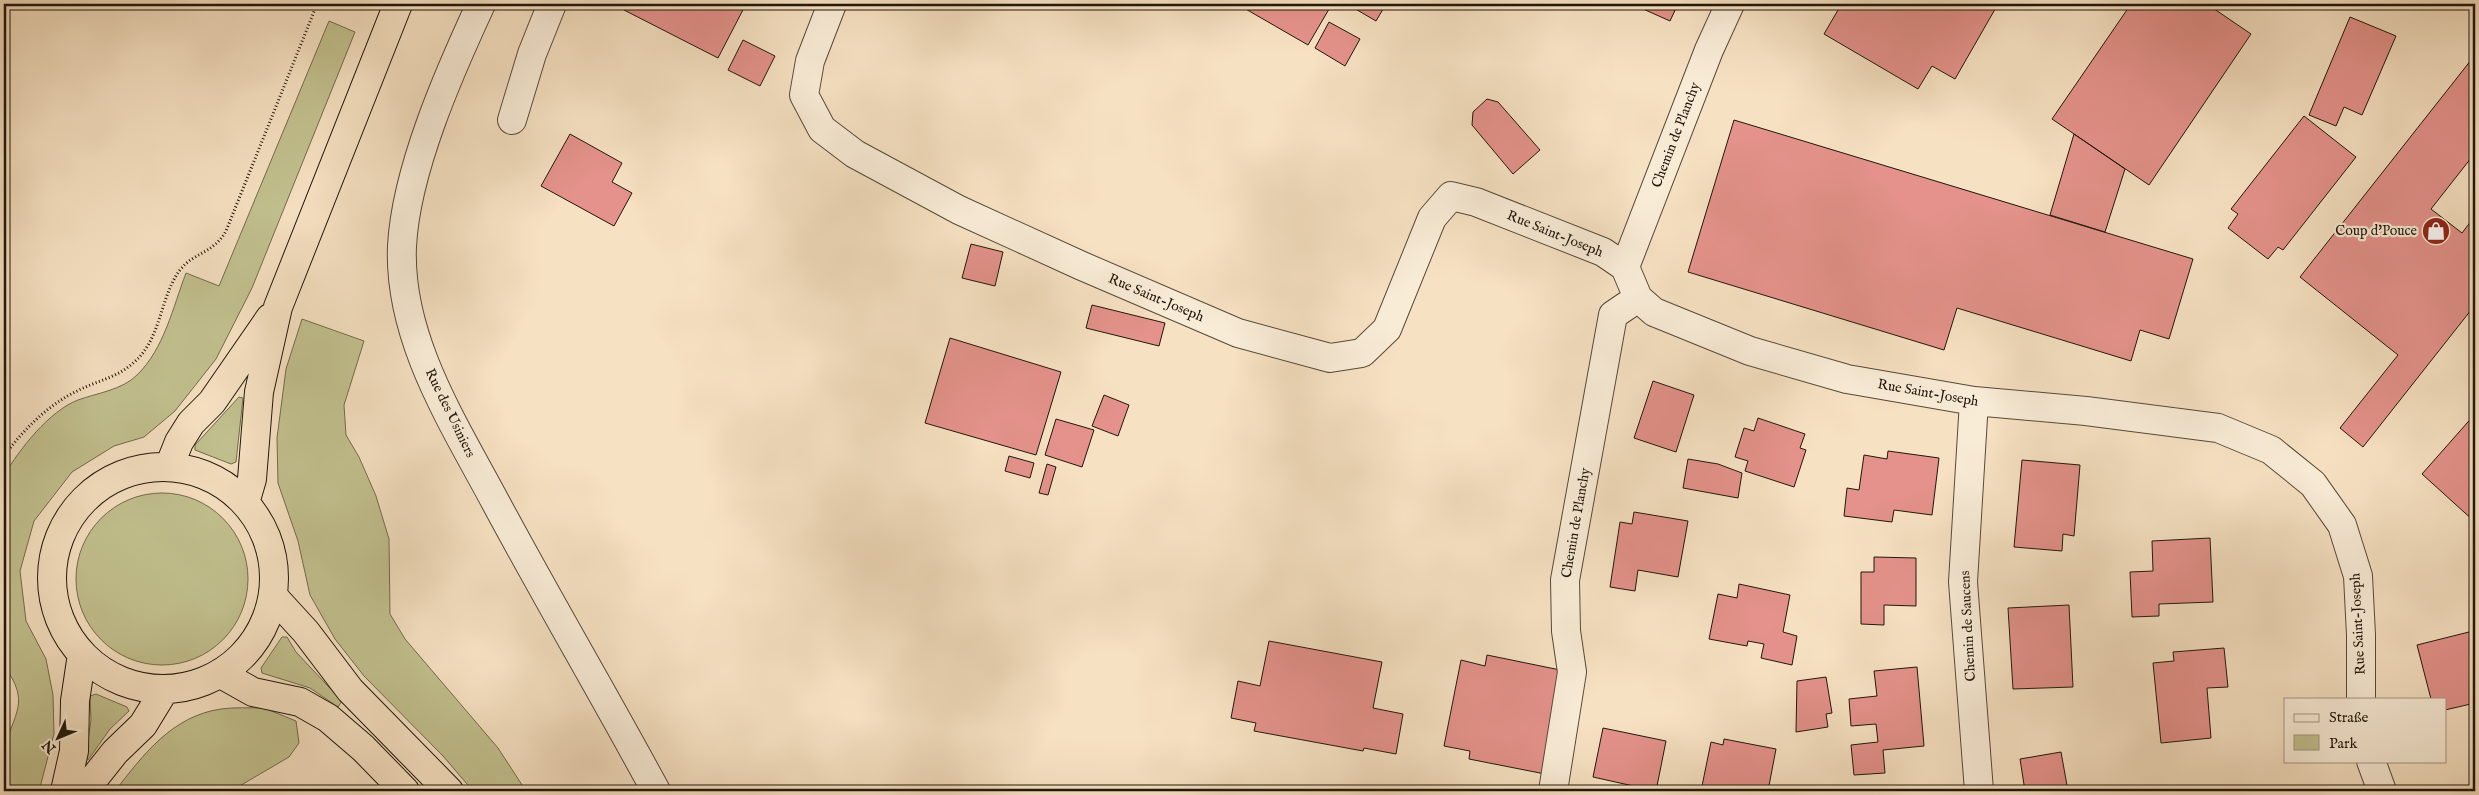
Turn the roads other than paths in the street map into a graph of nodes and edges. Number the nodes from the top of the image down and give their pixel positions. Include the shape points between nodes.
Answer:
1 (398, 4) edge
2 (481, 4) edge
3 (552, 4) edge
4 (832, 4) edge
5 (1730, 4) edge
6 (512, 120) dead end
7 (1625, 267) junction
8 (1638, 298) junction
9 (278, 307) junction
10 (1974, 401) junction
11 (168, 467) junction
12 (245, 503) junction
13 (274, 597) junction
14 (82, 654) junction
15 (221, 674) junction
16 (165, 689) junction
17 (2360, 698) edge
18 (2371, 762) edge
19 (65, 791) edge
20 (84, 791) edge
21 (405, 791) edge
22 (449, 791) edge
23 (656, 791) edge
24 (1553, 791) edge
25 (1979, 791) edge
26 (2382, 791) edge

1 - 9 highway
2 - 23 street, Rue des Usiniers via 440,99 408,207 402,246 403,272 413,332 448,413
3 - 6 street via 532,54
4 - 7 street, Rue Saint-Joseph via 810,61 804,95 822,129 855,154 959,210 1238,333 1330,358 1362,353 1387,329 1432,218 1451,196 1476,202 1603,252
5 - 7 street, Chemin de Planchy
7 - 8 street, Rue Saint-Joseph
8 - 10 street, Rue Saint-Joseph via 1654,312 1750,351 1847,379
8 - 24 street, Chemin de Planchy via 1613,314 1565,580 1566,632 1572,672
9 - 11 highway via 212,402 191,423
9 - 12 highway via 259,392 252,479
10 - 17 street, Rue Saint-Joseph via 2218,428 2271,450 2313,484 2342,525 2358,576
10 - 25 street, Chemin de Saucens via 1963,582
11 - 12 highway via 206,475
11 - 14 highway via 132,471 98,487 72,514 60,535 53,560 54,597 61,621
12 - 13 highway via 268,545 274,572
13 - 15 highway via 265,623 252,644
13 - 22 highway via 301,626 350,690
14 - 16 highway via 115,678 141,687
14 - 19 highway via 74,751
15 - 16 highway via 184,688
15 - 21 highway via 253,692 300,702 328,718
16 - 20 highway via 143,725 109,758
18 - 26 street

